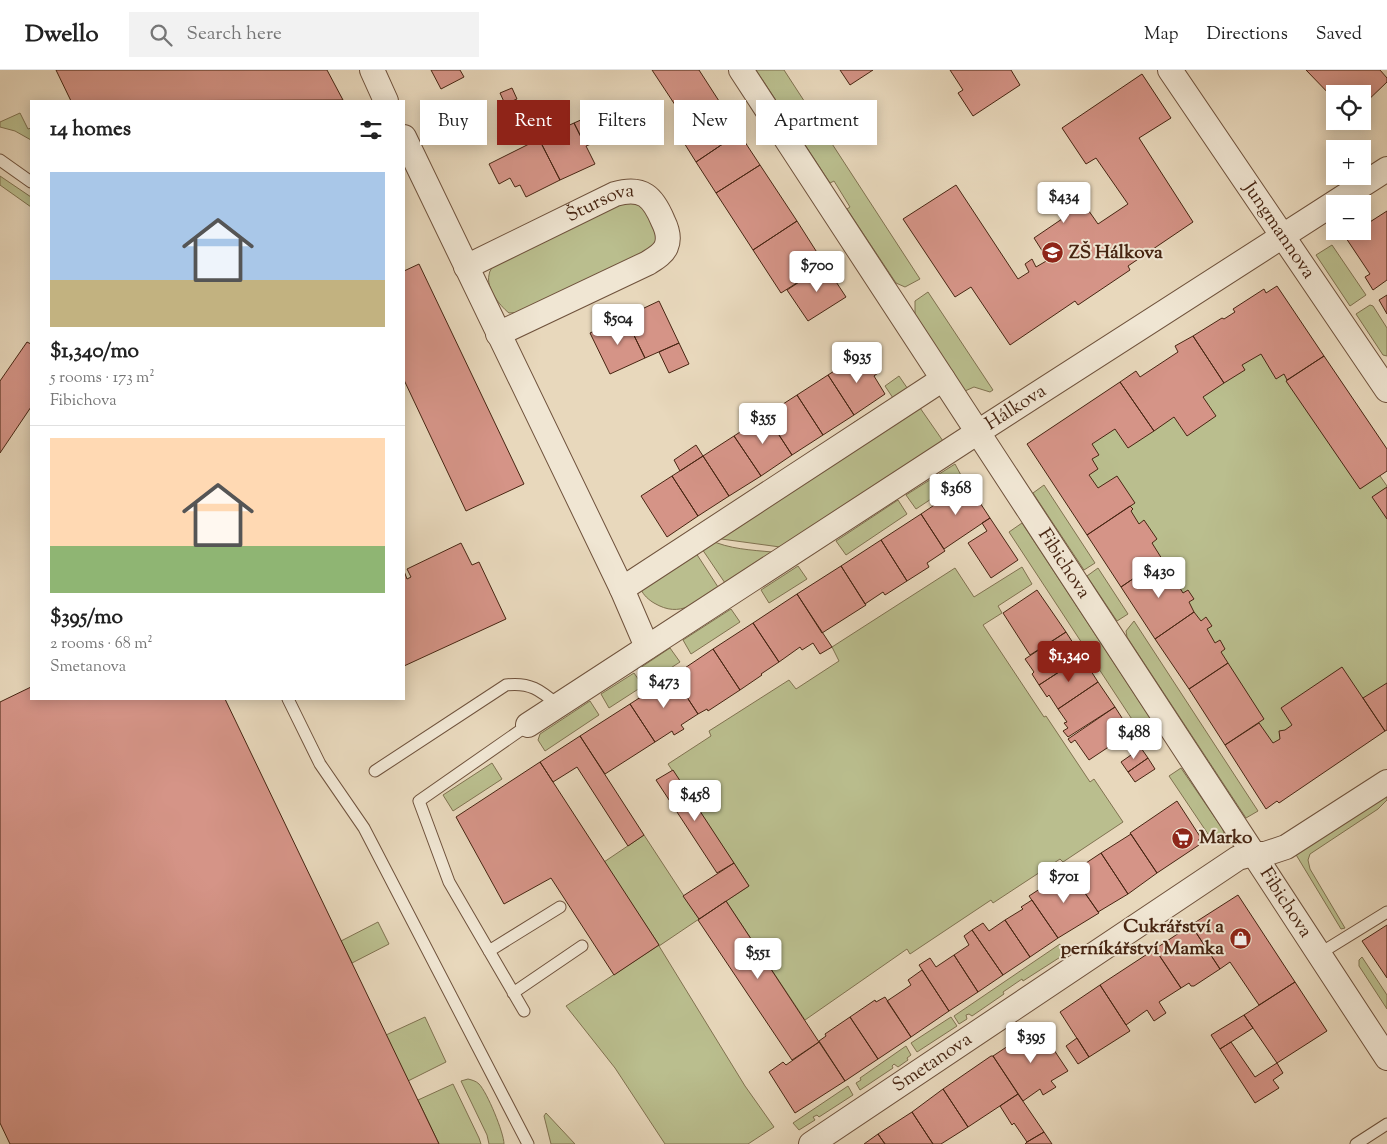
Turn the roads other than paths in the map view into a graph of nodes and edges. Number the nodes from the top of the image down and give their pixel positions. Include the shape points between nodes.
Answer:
1 (372, 70) edge
2 (741, 70) edge
3 (1170, 70) edge
4 (386, 100) edge
5 (405, 139) edge
6 (0, 160) edge
7 (1387, 169) edge
8 (30, 181) edge
9 (1282, 236) junction
10 (466, 267) junction
11 (498, 334) junction
12 (943, 379) junction
13 (1387, 390) edge
14 (978, 432) junction
15 (622, 589) junction
16 (647, 647) junction
17 (288, 700) edge
18 (558, 705) junction
19 (528, 725) joint
20 (374, 771) dead end
21 (1387, 782) edge
22 (1254, 854) junction
23 (560, 907) dead end
24 (1387, 912) edge
25 (582, 946) dead end
26 (489, 951) junction
27 (1319, 954) junction
28 (513, 993) junction
29 (524, 1011) dead end
30 (1387, 1058) edge
31 (1387, 1124) edge
32 (528, 1144) edge
33 (811, 1144) edge
34 (1356, 1144) edge

1 - 4 street
2 - 12 street, Fibichova
3 - 9 street, Jungmannova
5 - 10 street
6 - 8 lane
7 - 9 street, Hálkova
9 - 13 street, Jungmannova
9 - 14 street, Hálkova
10 - 11 street
10 - 11 street, Štursova via 615,194 636,191 656,204 668,230 666,247 660,255
11 - 15 street
12 - 14 street, Fibichova
12 - 15 street
14 - 16 street, Hálkova
14 - 22 street, Fibichova
15 - 16 street
16 - 18 street, Hálkova
17 - 32 lane via 320,764 364,828
18 - 19 street, Hálkova
18 - 20 lane via 527,685 506,685
19 - 26 lane via 419,801 449,882
21 - 22 street, Smetanova via 1286,847
22 - 27 street, Fibichova
22 - 33 street, Smetanova via 1238,858
23 - 26 lane
24 - 27 lane
25 - 28 lane
26 - 28 lane
27 - 30 street, Fibichova
28 - 29 lane
31 - 34 lane

